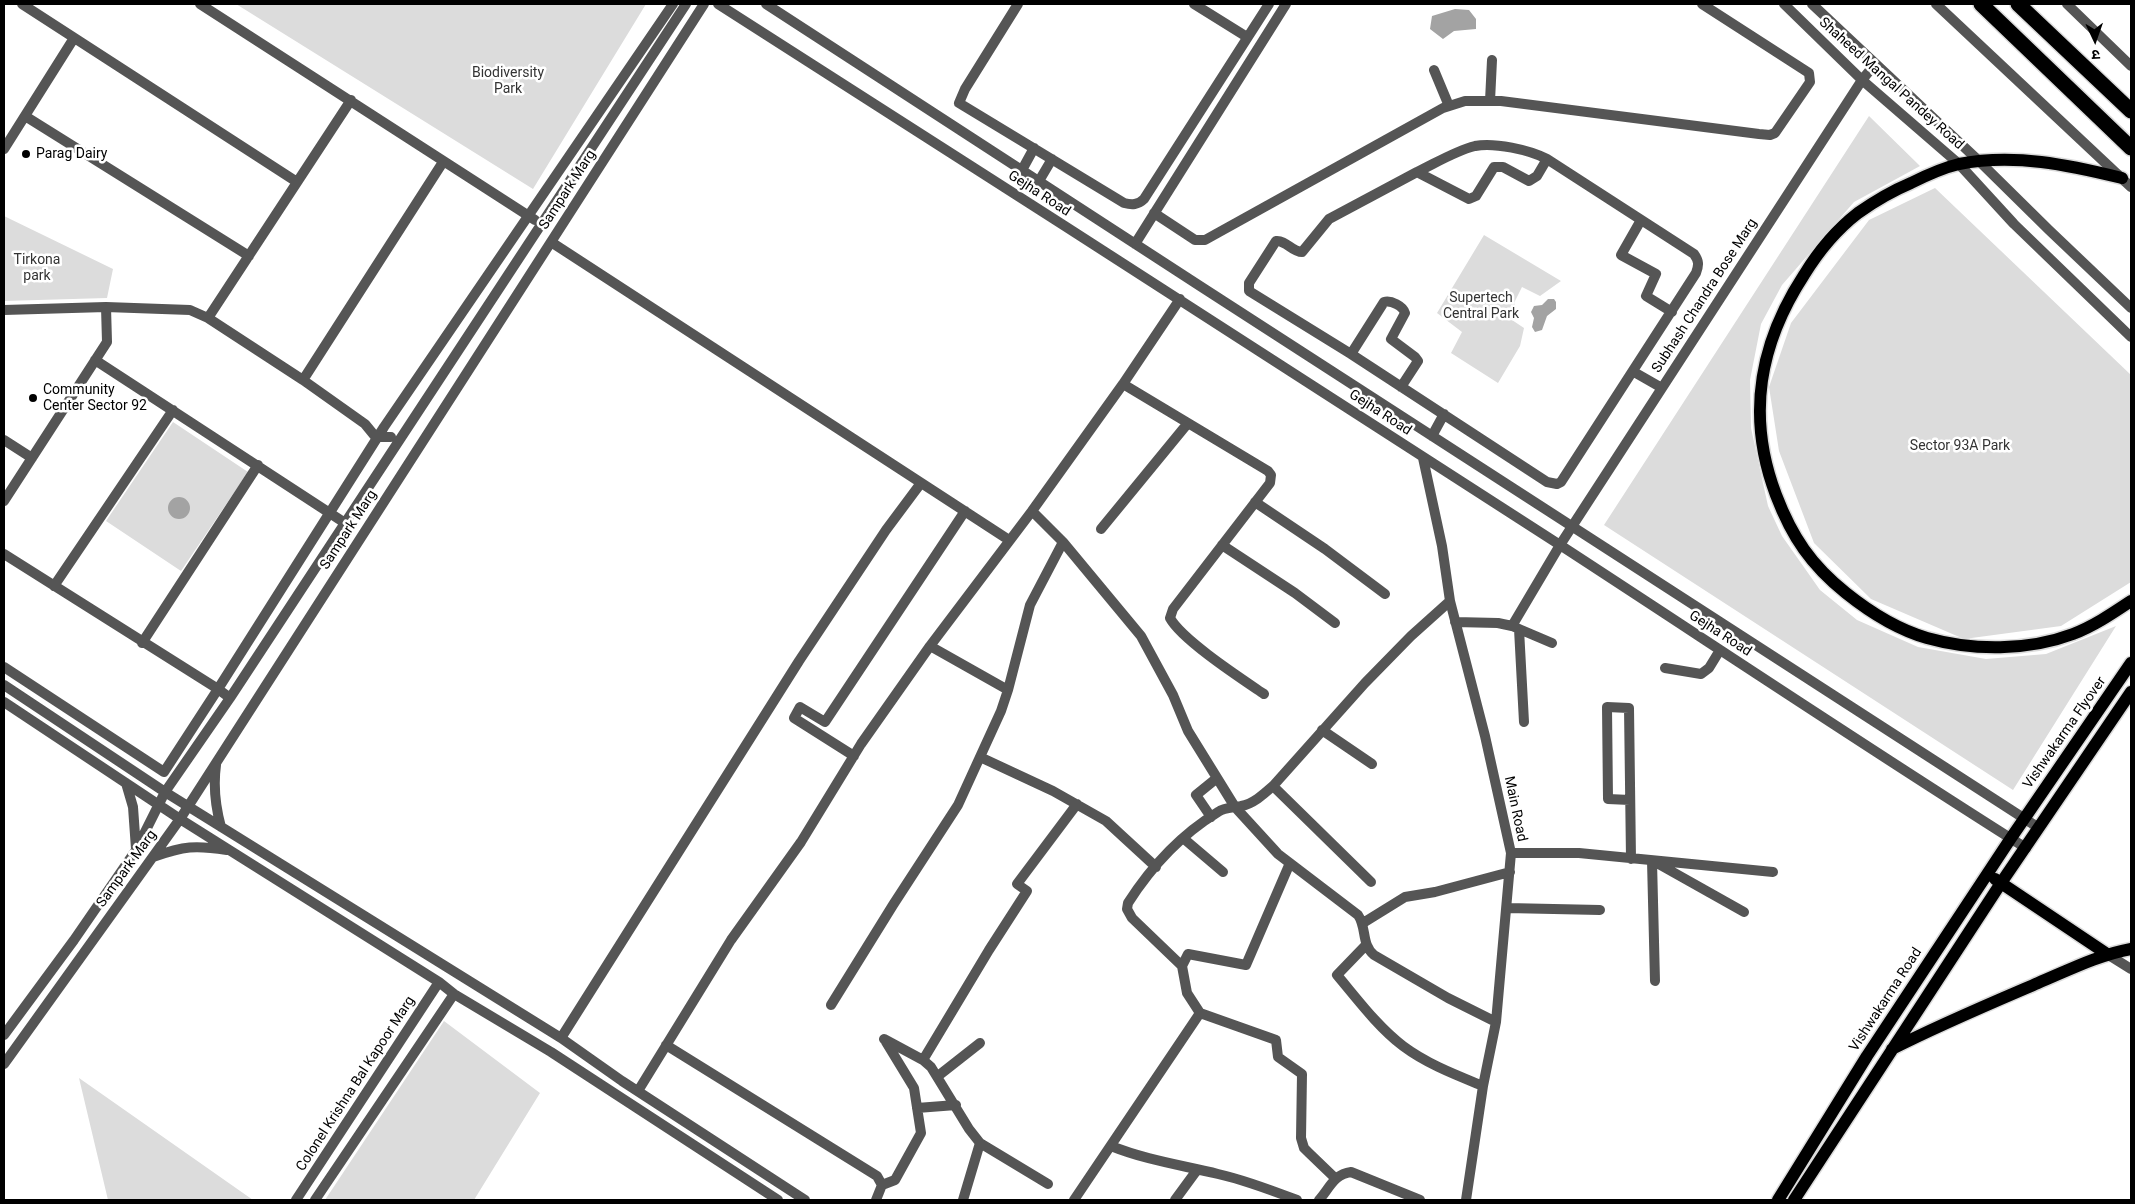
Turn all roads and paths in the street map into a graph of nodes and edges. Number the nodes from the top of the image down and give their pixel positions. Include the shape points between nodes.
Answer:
1 (22, 4) edge
2 (200, 4) edge
3 (673, 4) edge
4 (686, 4) edge
5 (704, 4) edge
6 (718, 4) edge
7 (766, 4) edge
8 (1018, 4) edge
9 (1194, 4) edge
10 (1269, 4) edge
11 (1286, 4) edge
12 (1702, 4) edge
13 (1784, 4) edge
14 (1812, 4) edge
15 (1936, 4) edge
16 (1981, 4) edge
17 (2018, 4) edge
18 (2067, 4) edge
19 (1247, 37) junction
20 (74, 38) junction
21 (1492, 60) dead end
22 (1875, 64) junction
23 (2131, 66) edge
24 (1434, 70) dead end
25 (1862, 80) junction
26 (351, 100) junction
27 (1490, 101) junction
28 (1449, 106) junction
29 (2131, 111) edge
30 (25, 116) junction
31 (1034, 148) junction
32 (2131, 148) edge
33 (4, 149) edge
34 (1052, 159) junction
35 (1547, 159) junction
36 (443, 162) junction
37 (1980, 162) junction
38 (1959, 164) junction
39 (1022, 170) junction
40 (1418, 172) junction
41 (2122, 178) junction
42 (1039, 181) junction
43 (297, 182) junction
44 (2131, 188) edge
45 (1154, 213) junction
46 (529, 217) junction
47 (1641, 220) junction
48 (542, 224) junction
49 (551, 242) junction
50 (1134, 244) junction
51 (249, 256) junction
52 (1180, 299) junction
53 (106, 307) junction
54 (2131, 308) edge
55 (4, 310) edge
56 (1672, 312) junction
57 (208, 318) junction
58 (2131, 337) edge
59 (1351, 354) junction
60 (95, 360) junction
61 (1634, 372) junction
62 (303, 380) junction
63 (1123, 384) junction
64 (1401, 387) junction
65 (1662, 388) junction
66 (173, 410) junction
67 (1444, 414) junction
68 (1188, 423) junction
69 (381, 432) junction
70 (1432, 436) junction
71 (395, 439) junction
72 (4, 440) edge
73 (32, 458) junction
74 (1423, 458) junction
75 (258, 465) junction
76 (921, 483) junction
77 (4, 501) edge
78 (1255, 502) junction
79 (1032, 511) junction
80 (965, 512) junction
81 (330, 513) junction
82 (345, 523) junction
83 (1573, 527) junction
84 (1101, 530) dead end
85 (1009, 540) junction
86 (1062, 542) junction
87 (1222, 545) junction
88 (1560, 545) junction
89 (4, 554) edge
90 (54, 586) junction
91 (1385, 594) dead end
92 (1450, 601) junction
93 (2131, 601) edge
94 (1455, 622) junction
95 (1335, 623) dead end
96 (1515, 627) junction
97 (142, 642) junction
98 (1552, 643) dead end
99 (930, 646) junction
100 (1720, 650) junction
101 (2131, 664) edge
102 (4, 666) edge
103 (1665, 668) dead end
104 (4, 685) edge
105 (218, 689) junction
106 (1008, 690) junction
107 (2131, 692) edge
108 (1264, 694) dead end
109 (230, 698) junction
110 (4, 702) edge
111 (1524, 722) dead end
112 (1322, 730) junction
113 (854, 756) junction
114 (980, 757) junction
115 (217, 761) junction
116 (1372, 764) dead end
117 (1217, 778) junction
118 (126, 783) junction
119 (1273, 786) junction
120 (165, 792) junction
121 (1630, 800) junction
122 (1077, 804) junction
123 (158, 805) junction
124 (188, 806) junction
125 (1235, 807) junction
126 (1211, 817) junction
127 (180, 819) junction
128 (2024, 819) junction
129 (221, 827) junction
130 (2039, 828) junction
131 (1183, 838) junction
132 (2011, 838) junction
133 (2026, 848) junction
134 (136, 850) junction
135 (231, 850) junction
136 (1511, 853) junction
137 (153, 856) junction
138 (1630, 859) junction
139 (1652, 861) junction
140 (1290, 863) junction
141 (1156, 867) junction
142 (1223, 872) dead end
143 (1510, 872) junction
144 (1772, 872) dead end
145 (1988, 873) junction
146 (1371, 882) dead end
147 (2001, 883) junction
148 (1507, 908) junction
149 (1600, 910) dead end
150 (1744, 912) dead end
151 (1363, 923) junction
152 (1366, 945) junction
153 (2131, 949) edge
154 (2107, 954) junction
155 (1182, 966) junction
156 (2131, 969) edge
157 (1655, 981) dead end
158 (439, 982) junction
159 (454, 994) junction
160 (831, 1005) dead end
161 (1200, 1013) junction
162 (1496, 1022) junction
163 (539, 1024) junction
164 (4, 1035) edge
165 (561, 1038) junction
166 (531, 1040) junction
167 (980, 1043) dead end
168 (666, 1044) junction
169 (1891, 1049) junction
170 (923, 1060) junction
171 (4, 1064) edge
172 (938, 1076) junction
173 (622, 1081) junction
174 (1483, 1086) junction
175 (638, 1091) junction
176 (613, 1093) junction
177 (956, 1105) junction
178 (917, 1108) junction
179 (980, 1142) junction
180 (1111, 1146) junction
181 (1197, 1170) junction
182 (1336, 1178) junction
183 (1048, 1184) dead end
184 (882, 1185) junction
185 (296, 1200) edge
186 (314, 1200) edge
187 (778, 1200) edge
188 (805, 1200) edge
189 (876, 1200) edge
190 (963, 1200) edge
191 (1074, 1200) edge
192 (1175, 1200) edge
193 (1298, 1200) edge
194 (1319, 1200) edge
195 (1420, 1200) edge
196 (1466, 1200) edge
197 (1778, 1200) edge
198 (1794, 1200) edge

1 - 20 street
2 - 26 street
3 - 46 street
4 - 48 street, Sampark Marg
5 - 49 street, Sampark Marg
6 - 52 street, Gejha Road
7 - 39 street, Gejha Road
8 - 31 street via 959,103
9 - 19 street
10 - 19 street
11 - 45 street
12 - 27 street via 1809,73 1810,82 1776,133 1759,134
13 - 25 street, Shaheed Mangal Pandey Road
14 - 22 street
15 - 41 street
16 - 32 highway
17 - 29 highway
18 - 23 street
19 - 34 street via 1141,202 1124,202
20 - 30 street
20 - 43 street
21 - 27 street
22 - 25 street, Subhash Chandra Bose Marg
22 - 37 street
24 - 28 street
25 - 38 street, Shaheed Mangal Pandey Road
25 - 65 street, Subhash Chandra Bose Marg
26 - 36 street
26 - 43 street
27 - 28 street via 1465,101
28 - 45 street via 1205,240 1195,240
30 - 33 street
30 - 51 street
31 - 34 street
31 - 39 street
34 - 42 street
35 - 40 street via 1523,150 1477,146
35 - 40 street via 1530,181 1503,167 1494,167 1476,196 1468,199
35 - 47 street
36 - 46 street
36 - 62 street
37 - 38 main road
37 - 41 main road via 2058,163
37 - 54 street
38 - 58 street, Shaheed Mangal Pandey Road via 2014,224
38 - 93 main road via 1886,194 1856,215 1820,250 1786,302 1768,349 1761,386 1760,428 1767,472 1784,516 1803,551 1832,582 1870,612 1910,633 1951,645 2003,647 2036,644 2074,634
39 - 42 street, Gejha Road
40 - 59 street via 1329,219 1302,252 1276,241 1249,283 1249,291
41 - 44 street
42 - 50 street, Gejha Road
43 - 51 street
45 - 50 street
46 - 48 street
46 - 69 street
47 - 56 street via 1698,259 1696,273
47 - 56 street via 1622,255 1656,274 1646,296
48 - 71 street, Sampark Marg
49 - 76 street
49 - 115 street, Sampark Marg
50 - 70 street, Gejha Road
51 - 57 street
52 - 63 street
52 - 74 street, Gejha Road
53 - 55 street
53 - 57 street via 181,308
53 - 60 street via 107,342
56 - 61 street
57 - 62 street
59 - 64 street
59 - 64 street via 1384,302 1403,308 1404,316 1392,339 1418,361
60 - 66 street
60 - 73 street
61 - 65 street
61 - 67 street via 1557,484 1547,482
62 - 69 street
63 - 68 street
63 - 79 street
64 - 67 street
65 - 83 street, Subhash Chandra Bose Marg
66 - 75 street
66 - 90 street
67 - 70 street
68 - 78 street via 1268,471 1272,479
68 - 84 street
69 - 71 street
69 - 81 street
70 - 83 street, Gejha Road
71 - 82 street, Sampark Marg
72 - 73 street
73 - 77 street
74 - 88 street, Gejha Road
74 - 92 street, Main Road
75 - 81 street
75 - 97 street
76 - 80 street
76 - 165 street via 799,661
78 - 87 street
78 - 91 street
79 - 85 street
79 - 86 street
80 - 85 street
80 - 113 street via 825,722 800,707 794,718
81 - 82 street
81 - 105 street
82 - 109 street, Sampark Marg
83 - 88 street, Subhash Chandra Bose Marg
83 - 128 street, Gejha Road
85 - 99 street
86 - 106 street via 1030,606
86 - 117 street via 1141,636 1173,695 1188,731
87 - 95 street via 1295,592
87 - 108 street via 1173,609 1170,618 1196,644
88 - 96 street, Subhash Chandra Bose Marg
88 - 100 street, Gejha Road
89 - 90 street
90 - 97 street
92 - 94 street, Main Road
92 - 112 street via 1384,663
94 - 96 street via 1488,621
94 - 136 street, Main Road
96 - 98 street
96 - 111 street
97 - 105 street
99 - 106 street
99 - 113 street
100 - 103 street via 1709,668 1701,674
100 - 132 street, Gejha Road
101 - 128 main road, Vishwakarma Flyover
102 - 105 street via 164,772
104 - 120 street
105 - 109 street
106 - 114 street
107 - 130 main road
109 - 120 street, Sampark Marg
110 - 118 street
112 - 116 street
112 - 119 street
113 - 168 street via 801,842 732,940
114 - 122 street
114 - 160 street via 958,804
115 - 124 street, Sampark Marg
115 - 129 street via 213,784
117 - 125 street
117 - 126 street via 1196,795
118 - 123 street
118 - 134 street via 133,807
119 - 125 street via 1260,797
119 - 146 street
120 - 123 street, Sampark Marg
120 - 124 street
121 - 121 street via 1630,708 1607,707 1608,799
121 - 138 street
122 - 141 street via 1106,821
122 - 170 street via 1017,884 1027,891
123 - 127 street
123 - 134 street, Sampark Marg
124 - 127 street, Sampark Marg
124 - 129 street
125 - 126 street
125 - 140 street
126 - 131 street
127 - 135 street
127 - 137 street, Sampark Marg
128 - 130 street, Gejha Road
128 - 132 main road, Vishwakarma Road
129 - 163 street
130 - 133 main road
131 - 141 street
131 - 142 street
132 - 133 street, Gejha Road
132 - 145 main road, Vishwakarma Road
133 - 147 main road
134 - 164 street, Sampark Marg
135 - 137 street via 180,847
135 - 158 street
136 - 138 street via 1580,853
136 - 143 street, Main Road
137 - 171 street, Sampark Marg
138 - 139 street
139 - 144 street
139 - 150 street
139 - 157 street
140 - 151 street via 1358,915
140 - 155 street via 1246,965 1188,954
141 - 155 street via 1128,902 1127,909 1132,918
143 - 148 street, Main Road
143 - 151 street via 1435,892 1405,896
145 - 147 main road
145 - 197 main road, Vishwakarma Road via 1867,1056
147 - 154 main road
147 - 169 main road
148 - 149 street
148 - 162 street, Main Road
151 - 152 street
152 - 162 street via 1374,955
152 - 174 street via 1337,975 1374,1020 1403,1046
153 - 154 main road
154 - 156 street
154 - 169 main road
155 - 161 street via 1187,993
158 - 159 street
158 - 185 street, Colonel Krishna Bal Kapoor Marg
159 - 166 street
159 - 186 street
161 - 180 street
161 - 182 street via 1276,1040 1278,1057 1299,1070 1303,1077 1301,1138 1304,1148
162 - 174 street, Main Road
163 - 165 street
163 - 166 street
165 - 173 street
166 - 176 street
167 - 172 street
168 - 175 street
168 - 184 street via 877,1176
169 - 198 main road
170 - 172 street
170 - 178 street via 884,1039 914,1088
172 - 177 street
173 - 175 street
173 - 176 street
174 - 196 street, Main Road
175 - 188 street
176 - 187 street
177 - 178 street
177 - 179 street
178 - 184 street via 921,1133 895,1180
179 - 183 street
179 - 190 street
180 - 181 street via 1138,1157
180 - 191 street
181 - 192 street
181 - 193 street via 1259,1185
182 - 194 street
182 - 195 street via 1344,1173 1358,1173
184 - 189 street

